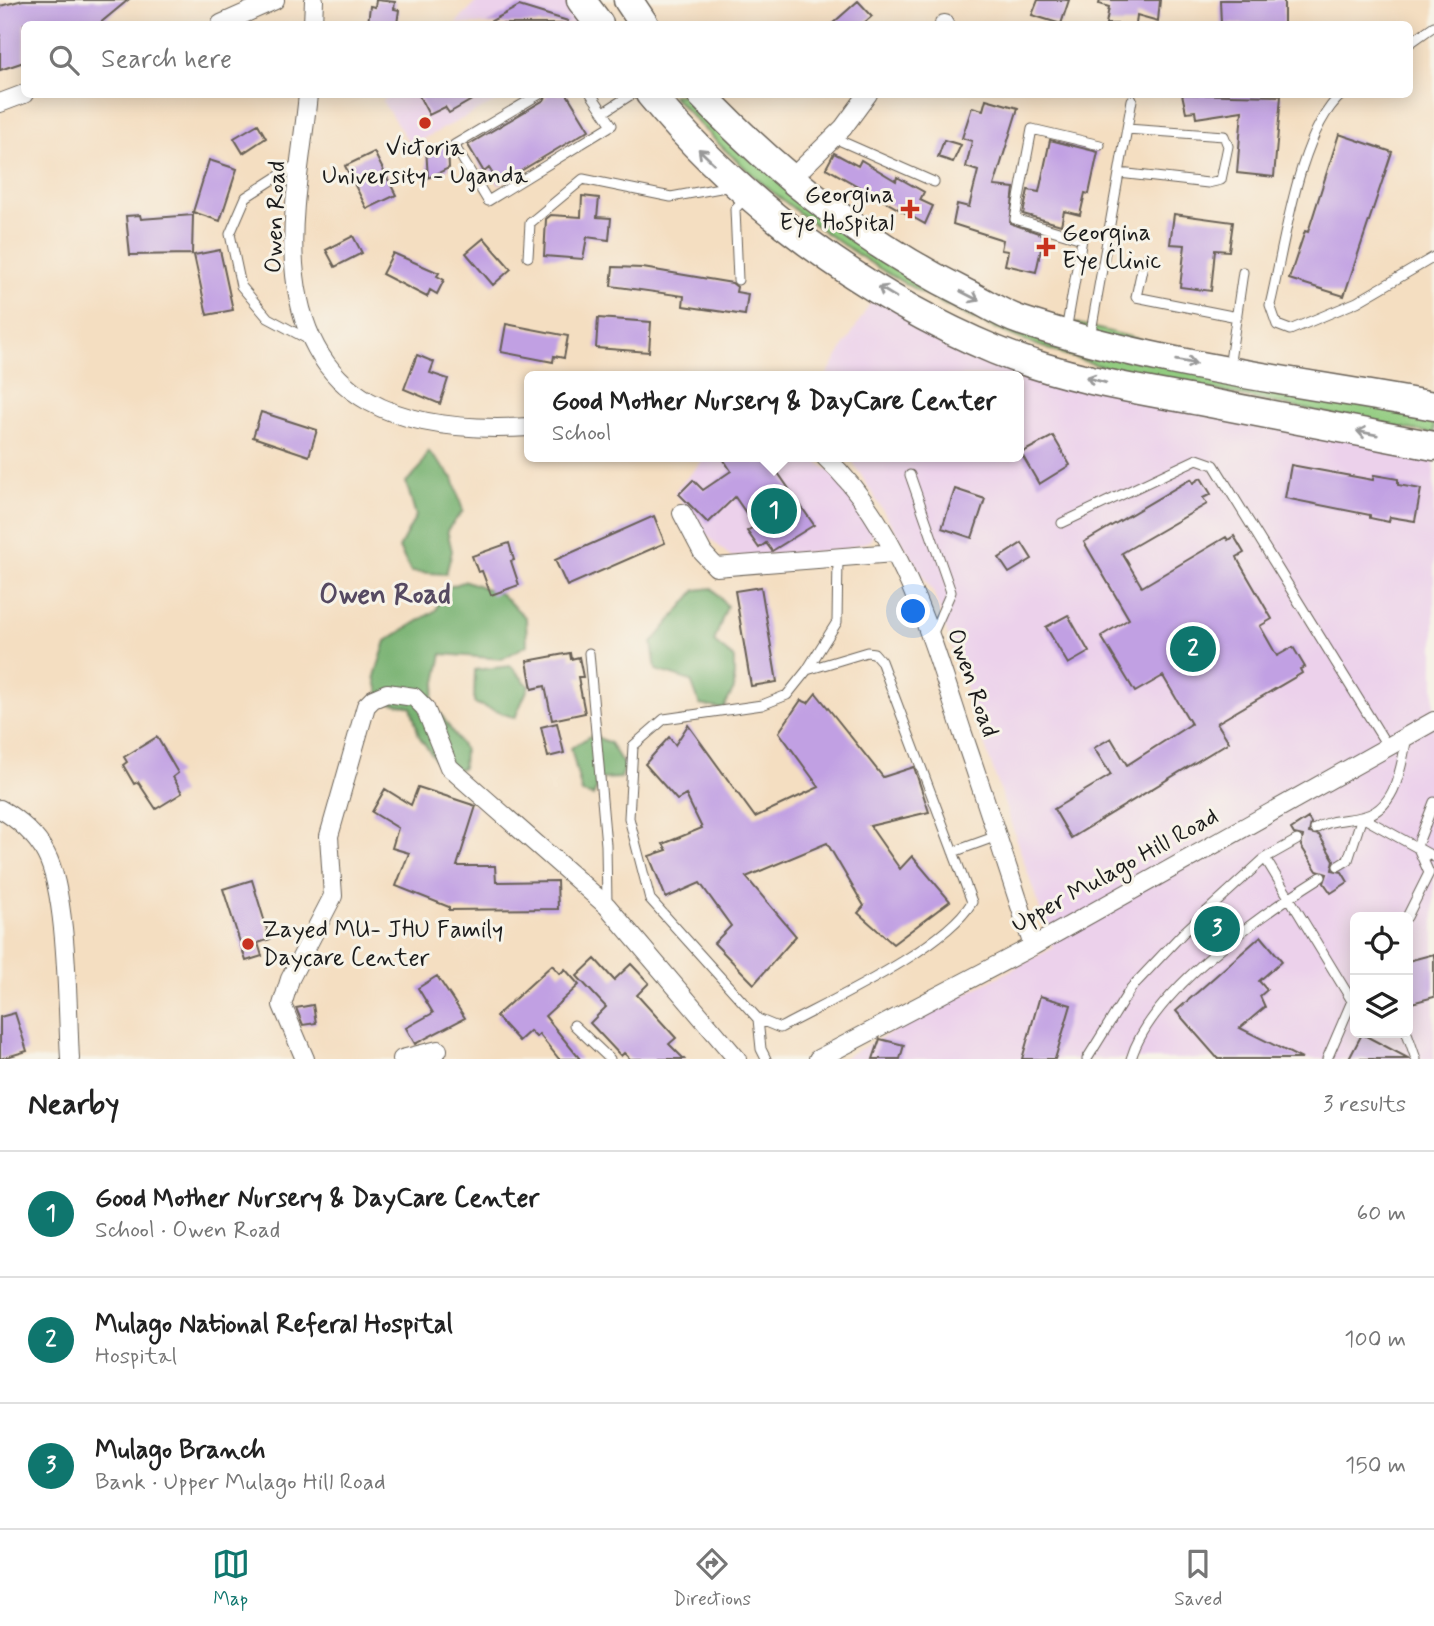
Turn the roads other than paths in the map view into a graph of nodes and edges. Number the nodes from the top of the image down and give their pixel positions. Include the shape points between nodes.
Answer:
1 (275, 0) edge
2 (314, 0) edge
3 (582, 0) edge
4 (628, 0) edge
5 (228, 21) edge
6 (313, 21) edge
7 (596, 21) edge
8 (642, 21) edge
9 (1434, 26) edge
10 (1413, 40) edge
11 (21, 95) edge
12 (308, 98) edge
13 (533, 98) edge
14 (594, 98) edge
15 (626, 98) edge
16 (653, 98) edge
17 (705, 98) edge
18 (865, 98) edge
19 (1338, 98) edge
20 (1132, 100) dead end
21 (0, 103) edge
22 (604, 112) junction
23 (1127, 129) junction
24 (834, 138) junction
25 (1100, 145) dead end
26 (302, 160) junction
27 (1119, 173) junction
28 (791, 179) junction
29 (934, 183) dead end
30 (742, 190) junction
31 (528, 257) dead end
32 (1434, 257) edge
33 (1143, 260) dead end
34 (1243, 272) dead end
35 (737, 280) dead end
36 (1237, 317) junction
37 (1078, 337) junction
38 (311, 341) junction
39 (1136, 353) junction
40 (1228, 369) junction
41 (1133, 389) junction
42 (1434, 406) edge
43 (524, 427) edge
44 (1434, 446) edge
45 (830, 462) edge
46 (911, 475) dead end
47 (682, 513) dead end
48 (1062, 523) dead end
49 (894, 553) junction
50 (838, 558) junction
51 (932, 637) junction
52 (589, 653) dead end
53 (807, 670) junction
54 (1434, 721) edge
55 (1408, 735) junction
56 (1388, 747) junction
57 (1434, 802) edge
58 (0, 809) edge
59 (1362, 817) junction
60 (1315, 829) dead end
61 (997, 836) junction
62 (1297, 839) dead end
63 (1417, 846) junction
64 (953, 852) junction
65 (1434, 857) edge
66 (1265, 858) junction
67 (1338, 866) dead end
68 (1321, 877) dead end
69 (1289, 897) junction
70 (607, 906) junction
71 (1410, 912) edge
72 (1033, 946) junction
73 (1350, 995) edge
74 (1350, 1010) edge
75 (758, 1019) junction
76 (574, 1025) dead end
77 (1409, 1038) edge
78 (438, 1049) dead end
79 (70, 1059) edge
80 (305, 1059) edge
81 (402, 1059) edge
82 (610, 1059) edge
83 (737, 1059) edge
84 (766, 1059) edge
85 (818, 1059) edge
86 (1087, 1059) edge
87 (1131, 1059) edge
88 (1328, 1059) edge
89 (1416, 1059) edge

1 - 5 street
2 - 6 street
3 - 7 main road
4 - 8 main road
9 - 10 lane
11 - 21 street
12 - 26 street, Owen Road
13 - 22 lane via 454,145 488,201 612,125
14 - 22 lane
15 - 22 lane
30 -> 16 main road via 681,132
17 - 28 main road
18 - 24 street
19 - 32 lane via 1308,144 1270,305 1277,325 1290,330 1357,302
20 - 23 lane
23 - 27 lane
23 - 27 lane via 1224,136 1228,146 1221,180 1208,183
24 - 28 street
24 - 29 lane
25 - 37 lane via 1032,129 1014,219 1082,239
26 - 38 street, Owen Road via 294,264
26 - 38 lane via 246,197 230,234 241,286 268,318
27 - 37 lane
28 -> 37 main road via 873,241 944,283 1016,319
30 - 31 lane via 671,197 583,179 530,223
30 - 35 lane via 735,209
41 -> 30 main road via 996,350 913,308 826,255
33 - 36 lane via 1136,297
34 - 36 lane
36 - 40 lane
37 - 39 main road
38 - 43 street, Owen Road via 352,393 398,415 431,424
39 -> 40 main road
39 - 41 main road
40 - 42 main road
44 -> 41 main road
45 - 49 street, Owen Road via 876,516
46 - 51 lane via 951,592
47 - 50 street via 703,553 716,567
48 - 56 lane via 1197,459 1214,466
49 - 50 street
49 - 51 street, Owen Road
50 - 53 lane via 836,622
51 - 61 street, Owen Road
52 - 70 lane
53 - 64 lane via 867,652 881,661
53 - 75 lane via 787,695 762,705 664,719 632,746 629,818 650,899
54 - 55 street, Upper Mulago Hill Road
55 - 56 street, Upper Mulago Hill Road
55 - 59 lane via 1390,797
56 - 72 street, Upper Mulago Hill Road
57 - 63 lane
58 - 79 street via 30,832 46,853 57,882
59 - 60 lane via 1330,820
59 - 63 lane
59 - 67 lane via 1348,860
61 - 64 lane
61 - 72 street, Owen Road
62 - 66 lane
63 - 65 lane
63 - 71 lane via 1429,873
64 - 75 lane via 972,902 964,916 905,960 780,1028
66 - 69 lane
66 - 86 lane via 1131,988
68 - 69 lane
69 - 73 lane
69 - 87 lane via 1167,999 1149,1021
70 - 80 street via 449,767 425,708 414,697 387,693 373,699 366,706 329,836 332,896 290,979 282,1005
70 - 83 street
72 - 85 street, Upper Mulago Hill Road
74 - 88 lane
75 - 84 lane
76 - 82 lane
77 - 89 lane
78 - 81 street

